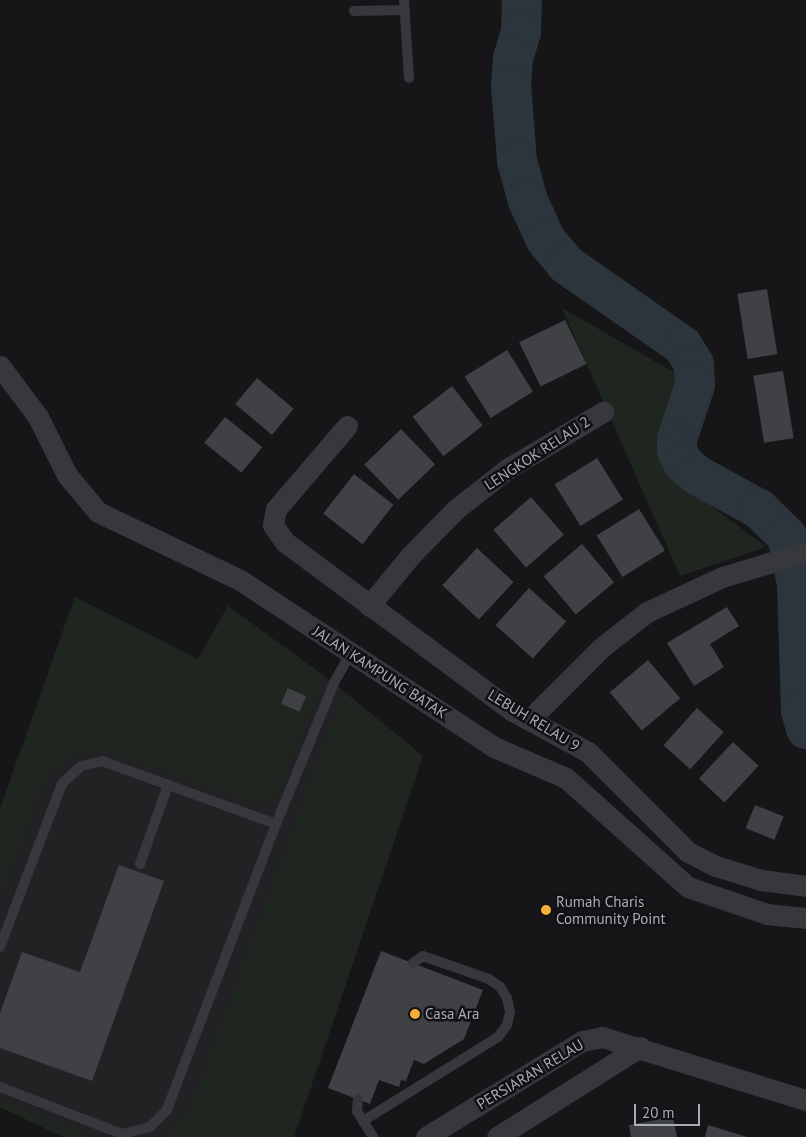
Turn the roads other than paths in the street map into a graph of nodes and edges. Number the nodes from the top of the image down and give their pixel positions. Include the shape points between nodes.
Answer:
1 (405, 5) edge
2 (354, 11) dead end
3 (408, 78) dead end
4 (0, 366) edge
5 (603, 412) dead end
6 (347, 426) dead end
7 (804, 552) edge
8 (369, 606) junction
9 (351, 652) junction
10 (529, 720) junction
11 (168, 785) junction
12 (276, 824) junction
13 (140, 864) dead end
14 (806, 886) edge
15 (806, 918) edge
16 (0, 947) edge
17 (413, 963) dead end
18 (640, 1047) junction
19 (0, 1087) edge
20 (358, 1099) dead end
21 (806, 1100) edge
22 (363, 1121) junction
23 (374, 1137) edge
24 (426, 1137) edge
25 (497, 1137) edge

1 - 2 lane
1 - 3 lane
4 - 9 street, JALAN KAMPUNG BATAK via 38,417 67,476 98,512 240,580
5 - 8 street, LENGKOK RELAU 2 via 507,468 462,504 410,556
6 - 8 street, LEBUH RELAU 9 via 280,504 273,525 285,542
7 - 10 street via 714,581 647,612 602,647
8 - 10 street, LEBUH RELAU 9
9 - 12 lane via 334,683
9 - 15 street, JALAN KAMPUNG BATAK via 494,747 566,778 688,887 767,914
10 - 14 street, LEBUH RELAU 9 via 588,752 688,852 761,880
11 - 12 lane
11 - 13 lane
11 - 16 lane via 102,761 81,766 62,784
12 - 19 lane via 167,1110 150,1127 122,1134
17 - 22 lane via 423,956 488,979 500,987 507,998 510,1012 507,1025 498,1037
18 - 21 street, PERSIARAN RELAU
18 - 24 street, PERSIARAN RELAU via 610,1038 582,1041
18 - 25 street
20 - 22 lane via 357,1112
22 - 23 lane

